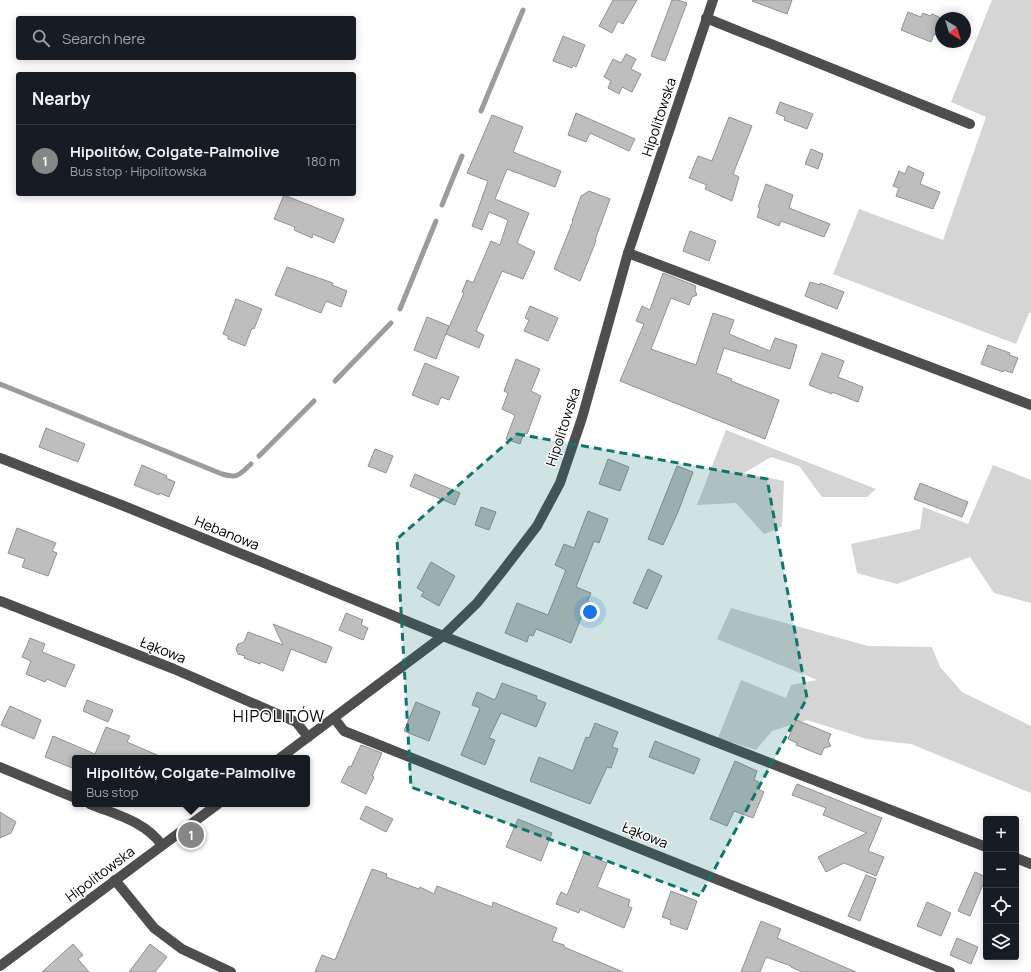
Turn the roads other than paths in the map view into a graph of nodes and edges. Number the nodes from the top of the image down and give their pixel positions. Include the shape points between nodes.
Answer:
1 (713, 0) edge
2 (706, 18) junction
3 (970, 124) dead end
4 (628, 253) junction
5 (1031, 405) edge
6 (0, 458) edge
7 (0, 601) edge
8 (444, 636) junction
9 (334, 718) junction
10 (308, 737) junction
11 (284, 755) edge
12 (0, 767) edge
13 (72, 797) edge
14 (97, 807) edge
15 (214, 807) edge
16 (162, 845) junction
17 (983, 846) edge
18 (1019, 859) edge
19 (1031, 864) edge
20 (115, 880) junction
21 (0, 966) edge
22 (231, 972) edge
23 (950, 972) edge

1 - 2 street, Hipolitowska
2 - 3 street
2 - 4 street, Hipolitowska
4 - 5 street
4 - 8 street, Hipolitowska via 582,418 560,483 537,526 477,603
6 - 8 street, Hebanowa
7 - 10 street, Łąkowa via 174,669 296,722
8 - 9 street, Hipolitowska
8 - 17 street, Hebanowa
9 - 10 street, Hipolitowska
9 - 23 street, Łąkowa via 344,731
10 - 11 street, Hipolitowska
12 - 13 street
14 - 16 street via 141,825
15 - 16 street, Hipolitowska
16 - 20 street, Hipolitowska
18 - 19 street
20 - 21 street, Hipolitowska
20 - 22 street via 154,928 182,949

